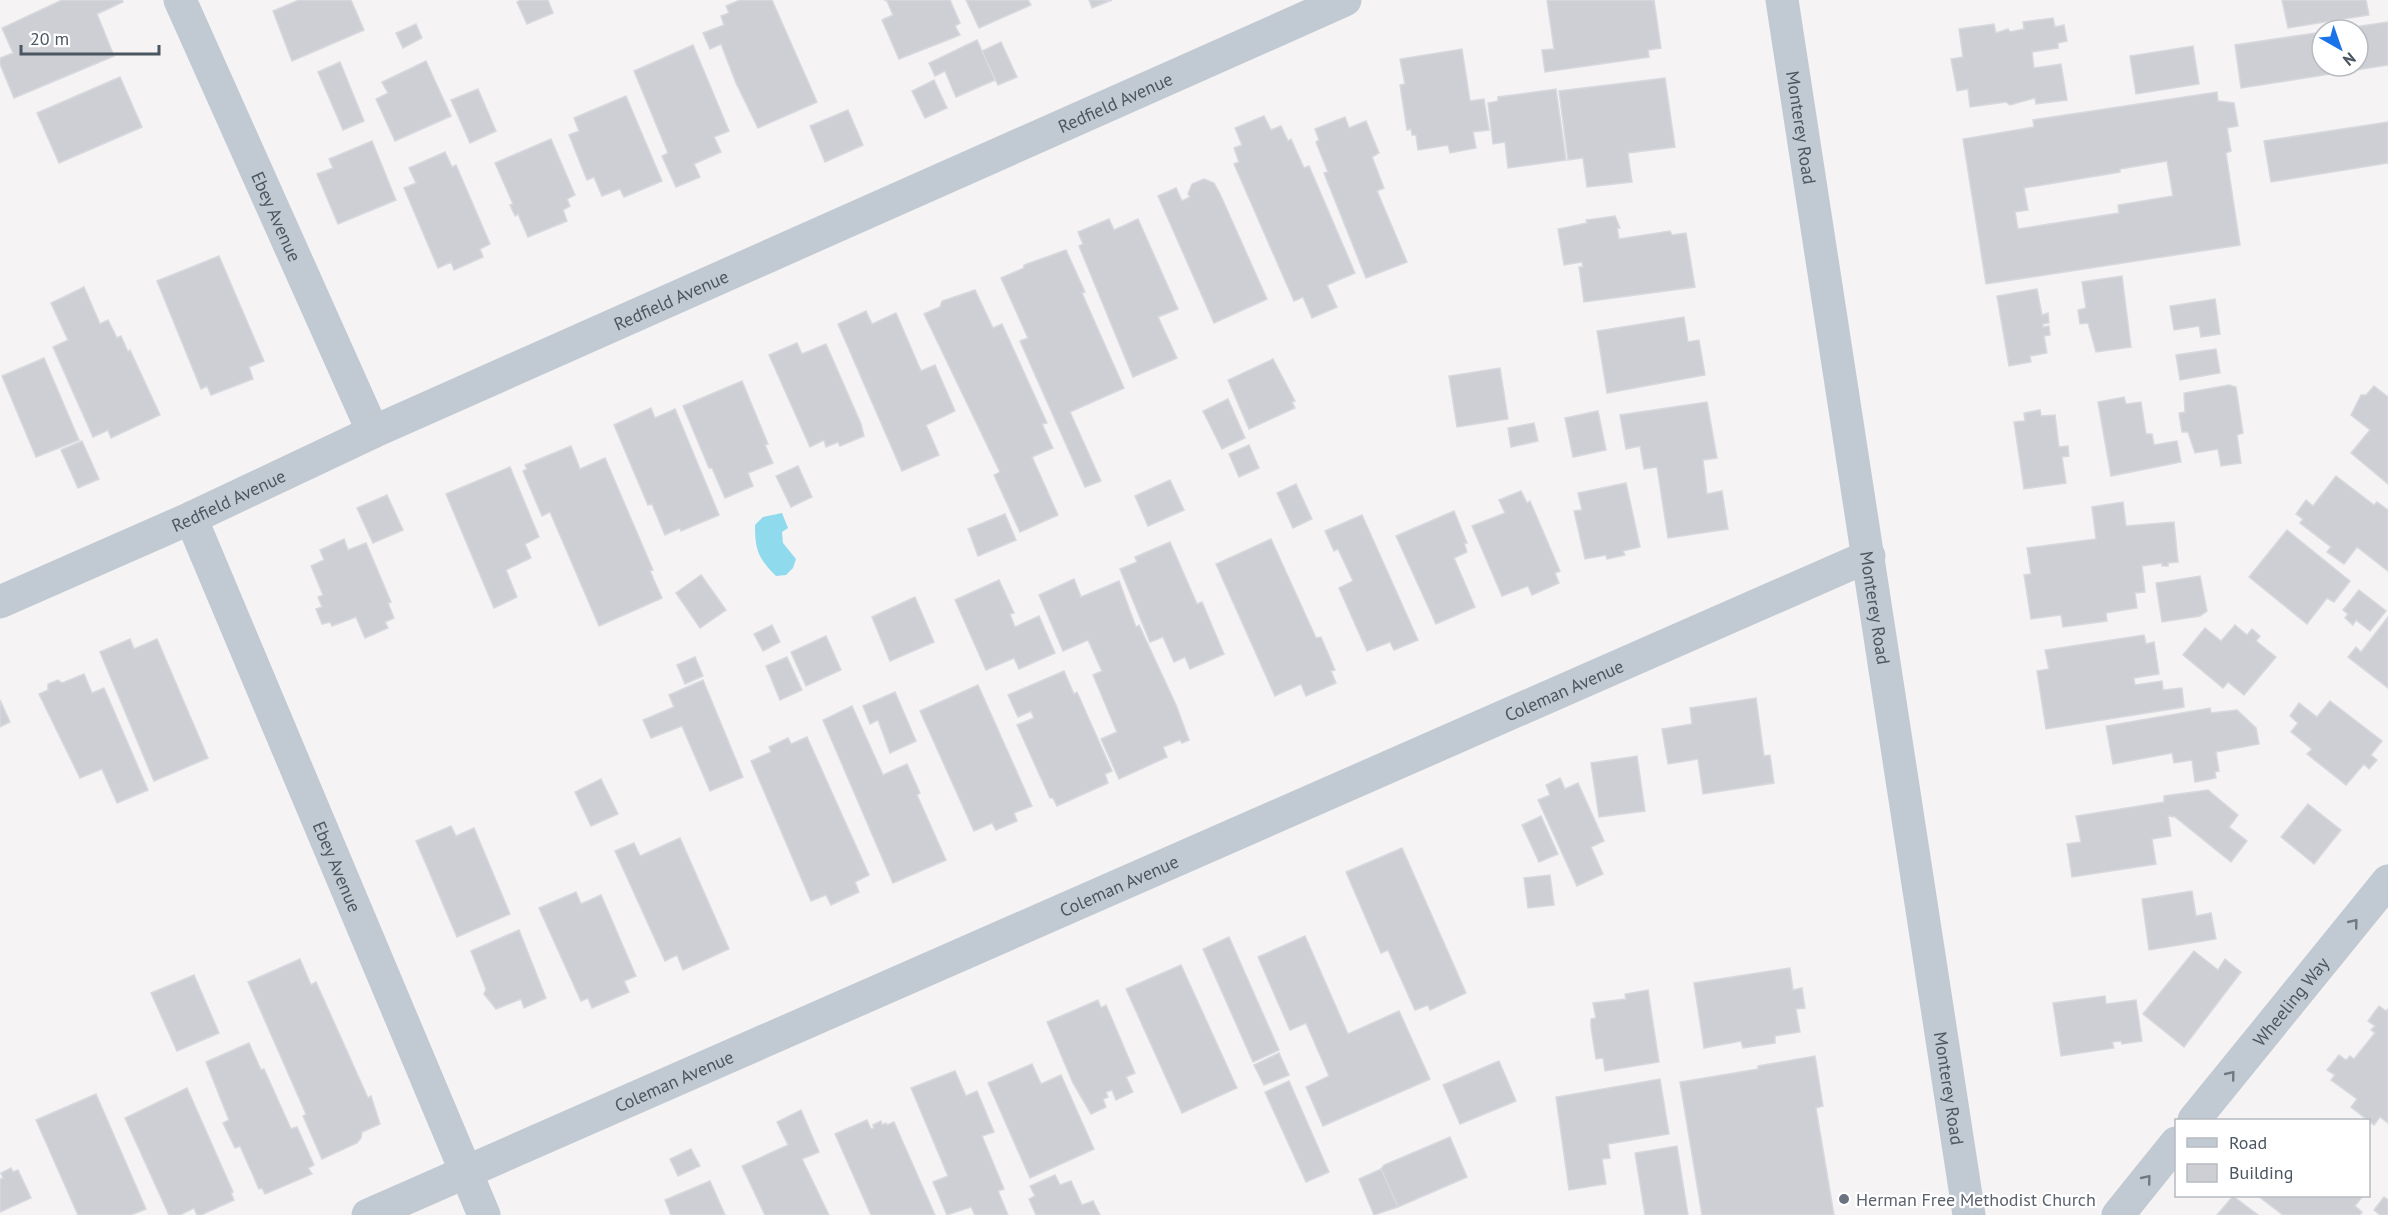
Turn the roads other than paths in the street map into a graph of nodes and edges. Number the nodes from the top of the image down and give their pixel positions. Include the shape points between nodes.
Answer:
1 (180, 0) edge
2 (1345, 0) edge
3 (1782, 0) edge
4 (373, 432) junction
5 (191, 518) junction
6 (1869, 556) junction
7 (0, 602) edge
8 (2388, 881) edge
9 (2195, 1119) edge
10 (2175, 1144) edge
11 (466, 1174) junction
12 (368, 1215) edge
13 (484, 1215) edge
14 (1969, 1215) edge
15 (2118, 1215) edge

1 - 4 street, Ebey Avenue
2 - 4 street, Redfield Avenue
3 - 6 street, Monterey Road
4 - 5 street, Redfield Avenue
5 - 7 street, Redfield Avenue
5 - 11 street, Ebey Avenue
6 - 11 street, Coleman Avenue
6 - 14 street, Monterey Road
9 -> 8 street, Wheeling Way
15 -> 10 street
11 - 12 street, Coleman Avenue
11 - 13 street, Ebey Avenue

